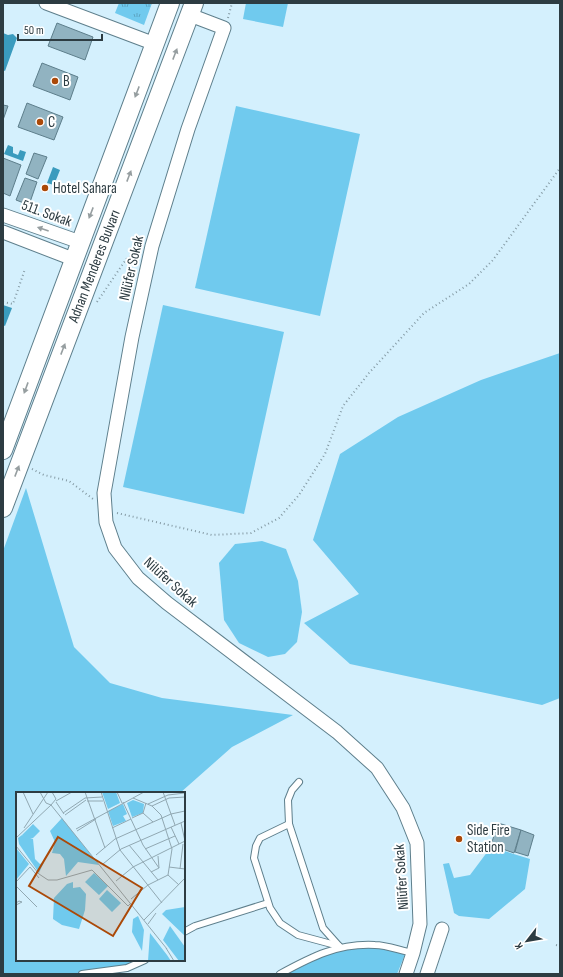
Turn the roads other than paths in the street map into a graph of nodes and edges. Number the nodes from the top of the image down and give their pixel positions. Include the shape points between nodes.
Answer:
1 (46, 3) edge
2 (170, 3) edge
3 (192, 9) edge
4 (155, 44) junction
5 (3, 215) edge
6 (3, 232) edge
7 (77, 251) junction
8 (3, 450) edge
9 (3, 508) edge
10 (299, 782) dead end
11 (289, 824) junction
12 (268, 903) junction
13 (442, 929) dead end
14 (185, 931) edge
15 (339, 946) junction
16 (413, 954) junction
17 (143, 961) edge
18 (82, 974) edge
19 (280, 974) edge
20 (406, 974) edge
21 (427, 974) edge

1 - 4 street
2 - 4 main road, Adnan Menderes Bulvarı
9 -> 3 main road, Adnan Menderes Bulvarı
3 - 16 street, Nilüfer Sokak via 224,28 188,130 152,246 132,337 104,493 106,522 115,548 138,578 167,603 337,732 377,768 403,808 417,843 420,924
4 -> 7 main road, Adnan Menderes Bulvarı
7 -> 5 street, 511. Sokak
6 - 7 street
7 -> 8 main road, Adnan Menderes Bulvarı
10 - 11 lane via 288,800
11 - 12 lane via 260,838 256,846 254,858
11 - 15 lane via 323,928
12 - 14 lane
12 - 15 lane via 280,923 298,935
13 - 21 street
15 - 16 lane via 375,944
15 - 19 lane
16 - 20 street, Nilüfer Sokak
17 - 18 lane via 127,968

